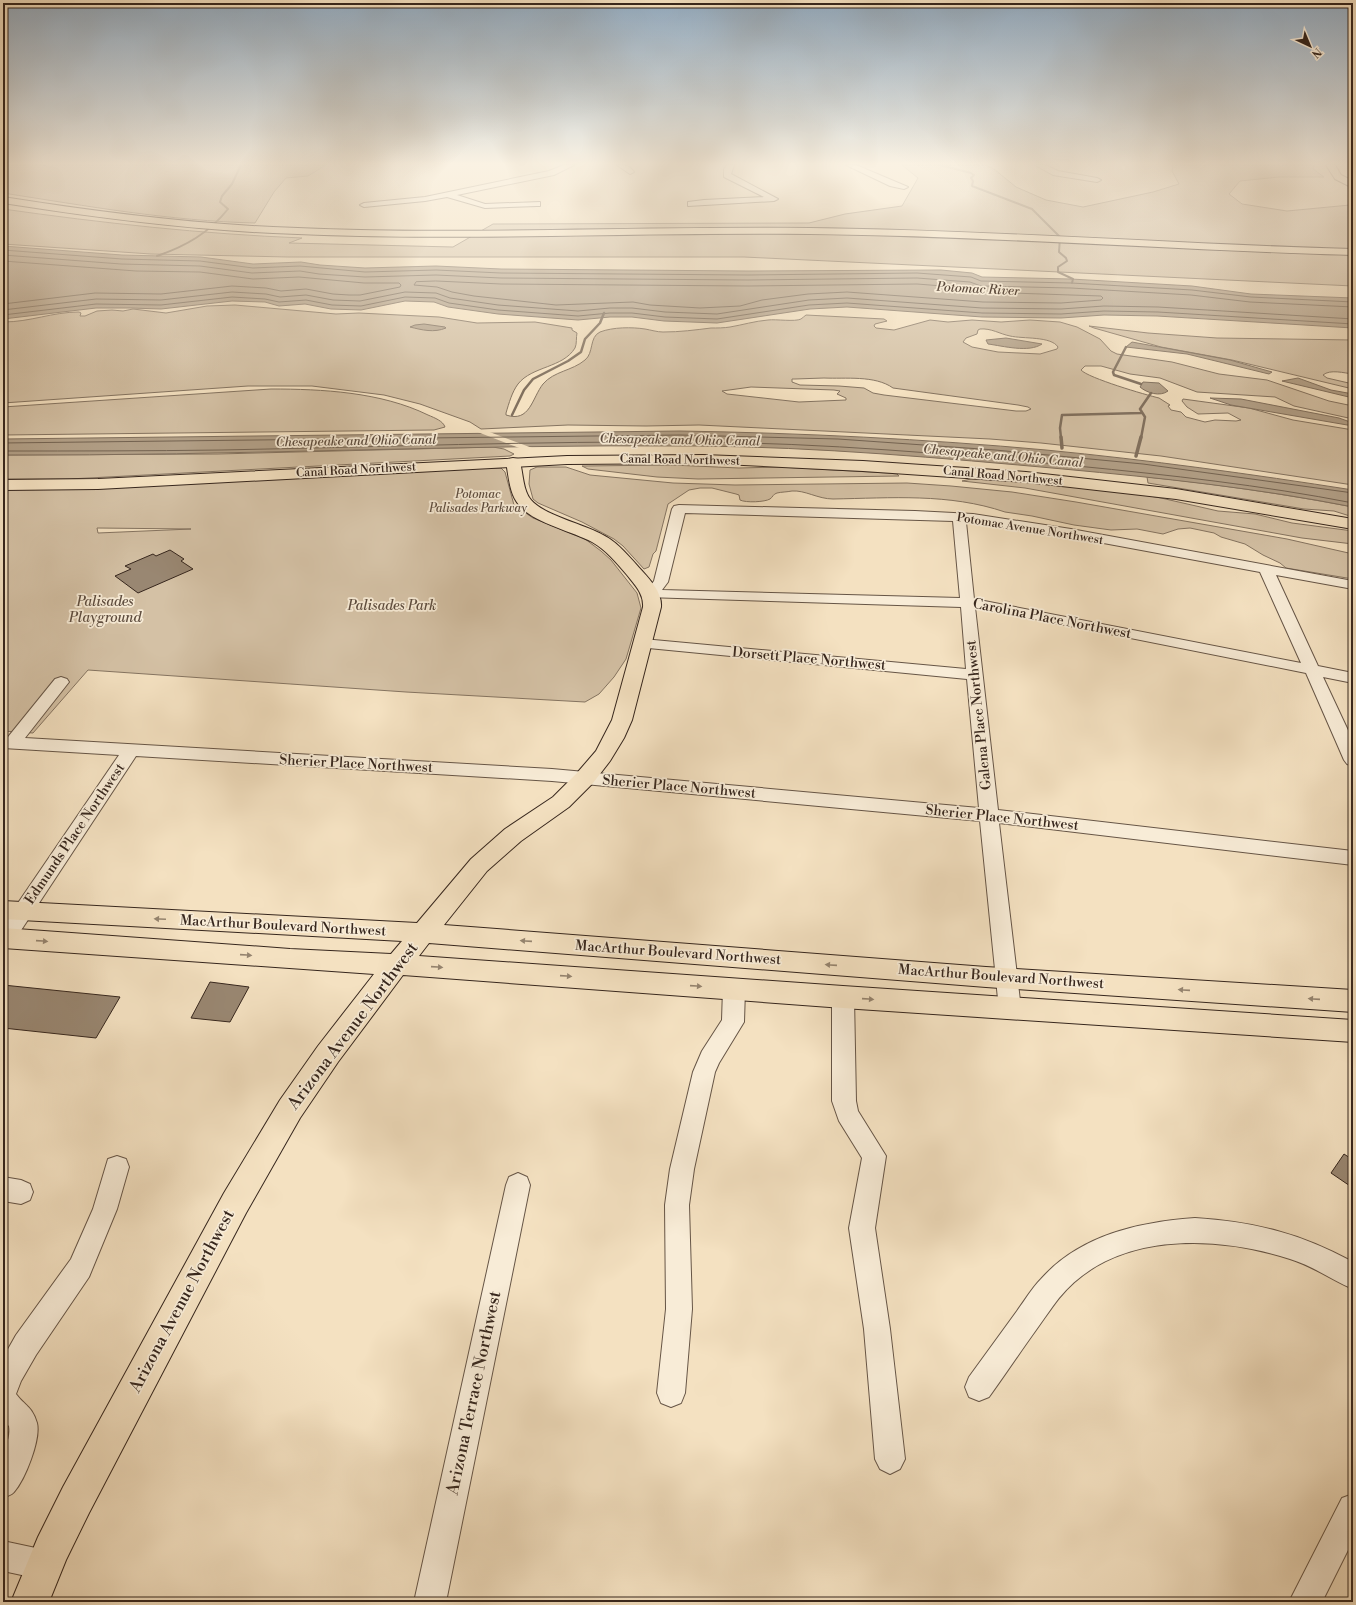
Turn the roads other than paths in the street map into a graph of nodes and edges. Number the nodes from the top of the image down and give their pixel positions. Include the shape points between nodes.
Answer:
1 (1028, 240) edge
2 (1134, 245) junction
3 (1353, 252) edge
4 (1353, 256) edge
5 (513, 462) junction
6 (3, 485) edge
7 (679, 509) joint
8 (959, 517) junction
9 (1353, 524) edge
10 (1266, 569) junction
11 (1353, 585) edge
12 (651, 594) junction
13 (968, 602) junction
14 (643, 644) junction
15 (1312, 669) junction
16 (975, 675) junction
17 (1353, 678) edge
18 (61, 682) dead end
19 (8, 742) edge
20 (131, 750) junction
21 (1353, 760) edge
22 (585, 778) junction
23 (989, 815) junction
24 (1353, 858) edge
25 (13, 911) edge
26 (423, 933) junction
27 (4, 938) edge
28 (398, 965) junction
29 (1007, 978) junction
30 (734, 988) junction
31 (844, 997) junction
32 (1353, 1001) edge
33 (1010, 1009) junction
34 (1353, 1031) edge
35 (117, 1167) dead end
36 (518, 1185) dead end
37 (1353, 1276) edge
38 (979, 1387) dead end
39 (3, 1391) edge
40 (671, 1393) dead end
41 (3, 1398) edge
42 (890, 1459) dead end
43 (3, 1483) edge
44 (1353, 1509) edge
45 (3, 1556) edge
46 (45, 1565) junction
47 (30, 1602) edge
48 (430, 1602) edge
49 (1305, 1602) edge

1 - 2 main road
2 - 3 main road
2 - 4 main road
5 - 6 main road, Canal Road Northwest via 112,483
5 - 9 main road, Canal Road Northwest via 703,459 965,472 1156,491
5 - 12 main road via 522,496 529,506 606,544
7 - 8 street, Potomac Avenue Northwest
7 - 12 street, Arizona Avenue Northwest via 660,582
8 - 10 street, Potomac Avenue Northwest via 1025,526
8 - 13 street, Galena Place Northwest
10 - 11 street, Potomac Avenue Northwest
10 - 15 street
12 - 13 street, Carolina Place Northwest
12 - 14 main road, Arizona Avenue Northwest via 653,603
13 - 15 street, Carolina Place Northwest
13 - 16 street, Galena Place Northwest
14 - 16 street, Dorsett Place Northwest
14 - 22 main road, Arizona Avenue Northwest via 619,728 603,756
15 - 17 street, Carolina Place Northwest
15 - 21 street
16 - 23 street, Galena Place Northwest
18 - 19 street
19 - 20 street, Sherier Place Northwest
20 - 22 street, Sherier Place Northwest
20 - 25 street, Edmunds Place Northwest
22 - 23 street, Sherier Place Northwest
22 - 26 main road, Arizona Avenue Northwest via 557,806 492,852
23 - 24 street, Sherier Place Northwest
23 - 29 street, Galena Place Northwest
26 -> 25 main road, MacArthur Boulevard Northwest
25 - 27 street, Edmunds Place Northwest
26 - 28 main road, Arizona Avenue Northwest
29 -> 26 main road, MacArthur Boulevard Northwest
27 -> 28 main road
28 -> 30 main road
28 - 46 main road, Arizona Avenue Northwest via 328,1054 290,1109 253,1170 76,1500
32 -> 29 main road, MacArthur Boulevard Northwest
29 - 33 street, Galena Place Northwest
30 - 31 main road
30 - 40 street via 733,1022 704,1072 681,1176 677,1216 679,1309
31 -> 33 main road
31 - 42 street via 844,1101 847,1114 874,1156 862,1228 877,1329
33 - 34 main road
35 - 39 street via 105,1209 80,1268 26,1346
36 - 48 street, Arizona Terrace Northwest
37 - 38 street via 1292,1247 1242,1235 1179,1230 1135,1237 1104,1248 1063,1274 1050,1288
41 - 43 street via 8,1408 20,1417 24,1433 20,1450
44 - 49 street
45 - 46 street
46 - 47 main road, Arizona Avenue Northwest

